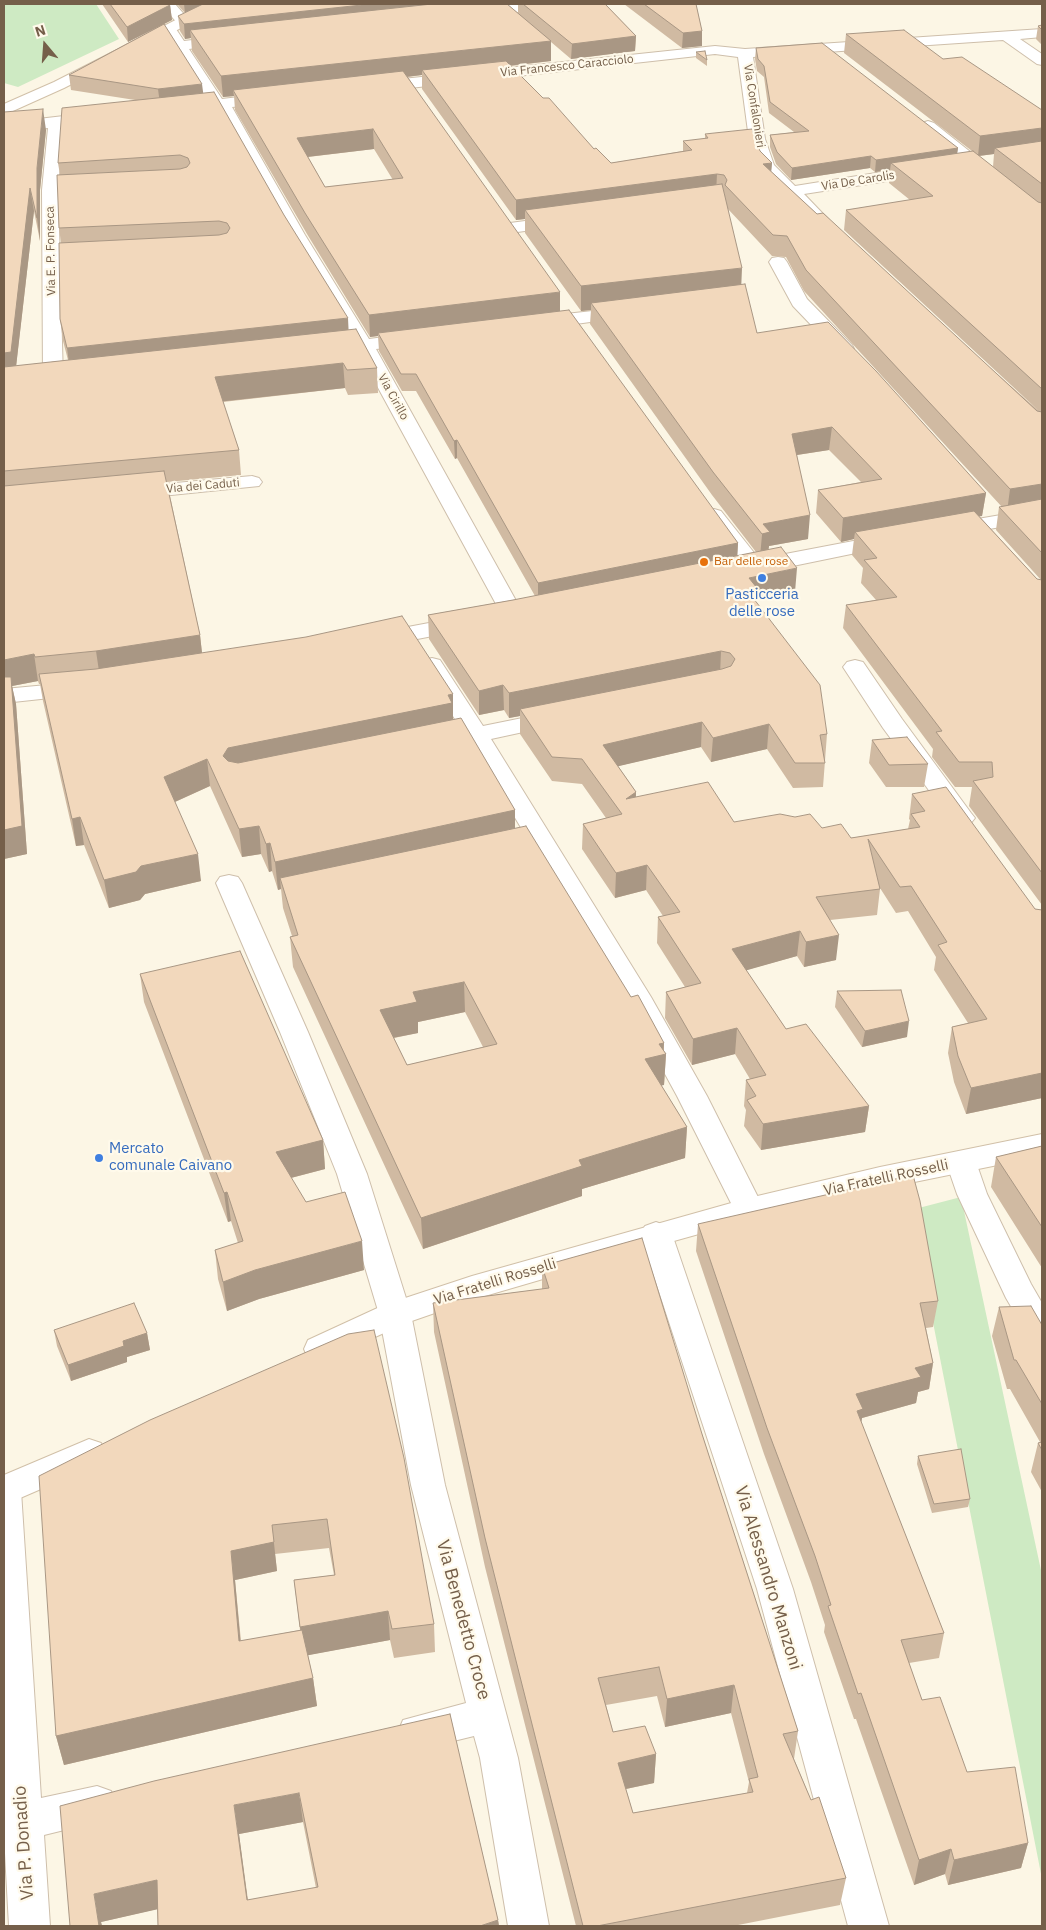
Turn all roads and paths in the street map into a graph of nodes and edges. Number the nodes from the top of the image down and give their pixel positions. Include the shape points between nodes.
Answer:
1 (168, 4) edge
2 (217, 4) edge
3 (555, 4) edge
4 (498, 7) edge
5 (465, 14) edge
6 (515, 21) edge
7 (176, 25) junction
8 (1042, 33) edge
9 (1005, 35) junction
10 (239, 39) edge
11 (180, 46) junction
12 (824, 47) junction
13 (746, 53) junction
14 (555, 55) dead end
15 (1042, 61) edge
16 (845, 63) edge
17 (568, 66) junction
18 (409, 84) junction
19 (360, 89) edge
20 (291, 96) edge
21 (420, 100) edge
22 (220, 104) junction
23 (4, 110) edge
24 (170, 110) edge
25 (113, 116) edge
26 (919, 119) edge
27 (56, 122) junction
28 (4, 128) edge
29 (994, 160) edge
30 (975, 163) junction
31 (69, 189) edge
32 (50, 190) junction
33 (792, 191) junction
34 (498, 212) edge
35 (1042, 217) edge
36 (575, 220) edge
37 (510, 228) junction
38 (831, 231) edge
39 (520, 243) edge
40 (72, 256) edge
41 (52, 257) junction
42 (778, 262) edge
43 (644, 310) edge
44 (517, 326) edge
45 (431, 336) edge
46 (364, 345) junction
47 (306, 351) edge
48 (855, 359) edge
49 (72, 378) edge
50 (53, 380) junction
51 (33, 382) edge
52 (252, 482) dead end
53 (113, 494) edge
54 (703, 500) edge
55 (1042, 514) edge
56 (976, 525) junction
57 (996, 546) edge
58 (754, 567) junction
59 (727, 572) edge
60 (410, 632) junction
61 (354, 644) edge
62 (855, 667) dead end
63 (100, 687) edge
64 (4, 696) edge
65 (574, 714) edge
66 (477, 735) junction
67 (439, 742) edge
68 (974, 834) edge
69 (542, 841) junction
70 (513, 847) edge
71 (229, 883) dead end
72 (1042, 1145) edge
73 (960, 1162) junction
74 (749, 1209) junction
75 (656, 1234) junction
76 (395, 1314) junction
77 (1042, 1330) edge
78 (295, 1360) edge
79 (113, 1442) edge
80 (4, 1491) edge
81 (488, 1715) junction
82 (382, 1740) edge
83 (130, 1797) edge
84 (23, 1821) junction
85 (30, 1926) edge
86 (529, 1926) edge
87 (869, 1926) edge

1 - 7 street, Via Cirillo
2 - 7 street
3 - 4 street
4 - 5 street
4 - 6 street
7 - 11 street, Via Cirillo
7 - 23 street
8 - 9 street, Via Francesco Caracciolo
9 - 12 street, Via Francesco Caracciolo
9 - 15 street
10 - 11 street
11 - 22 street, Via Cirillo
12 - 13 street, Via Francesco Caracciolo
12 - 16 street
13 - 17 street, Via Francesco Caracciolo via 715,50
13 - 33 street, Via Confalonieri via 757,139 766,167
14 - 17 street
17 - 18 street, Via Francesco Caracciolo
18 - 19 street, Via Francesco Caracciolo
18 - 21 street
20 - 22 street
22 - 24 street
22 - 46 street, Via Cirillo
25 - 27 street
26 - 30 street
27 - 28 street
27 - 32 street, Via E. P. Fonseca
29 - 30 street, Via De Carolis
30 - 33 street, Via De Carolis
30 - 35 street
31 - 32 street
32 - 41 street, Via E. P. Fonseca
33 - 38 street, Via Confalonieri
34 - 37 street
36 - 37 street
37 - 39 street
40 - 41 street
41 - 50 street, Via E. P. Fonseca
42 - 48 street via 799,302
43 - 44 street
45 - 46 street
46 - 47 street
46 - 60 street, Via Cirillo via 506,616
49 - 50 street
50 - 51 street
52 - 53 street, Via dei Caduti
54 - 58 street
55 - 56 street via 995,514
56 - 57 street
56 - 58 street
58 - 59 street
60 - 61 street
60 - 66 street
62 - 68 street
63 - 64 street
65 - 66 street
66 - 67 street
66 - 69 street
69 - 70 street
69 - 74 street via 637,997
71 - 76 street, Via Benedetto Croce via 352,1174
72 - 73 street, Via Fratelli Rosselli
73 - 74 street, Via Fratelli Rosselli
73 - 77 street via 1017,1289
74 - 75 street, Via Fratelli Rosselli
75 - 76 street, Via Fratelli Rosselli
75 - 87 street, Via Alessandro Manzoni via 775,1590
76 - 78 street, Via Fratelli Rosselli
76 - 81 street, Via Benedetto Croce via 428,1485
79 - 80 street
80 - 84 street, Via P. Donadio
81 - 82 street
81 - 86 street, Via Benedetto Croce via 499,1758
83 - 84 street
84 - 85 street, Via P. Donadio

